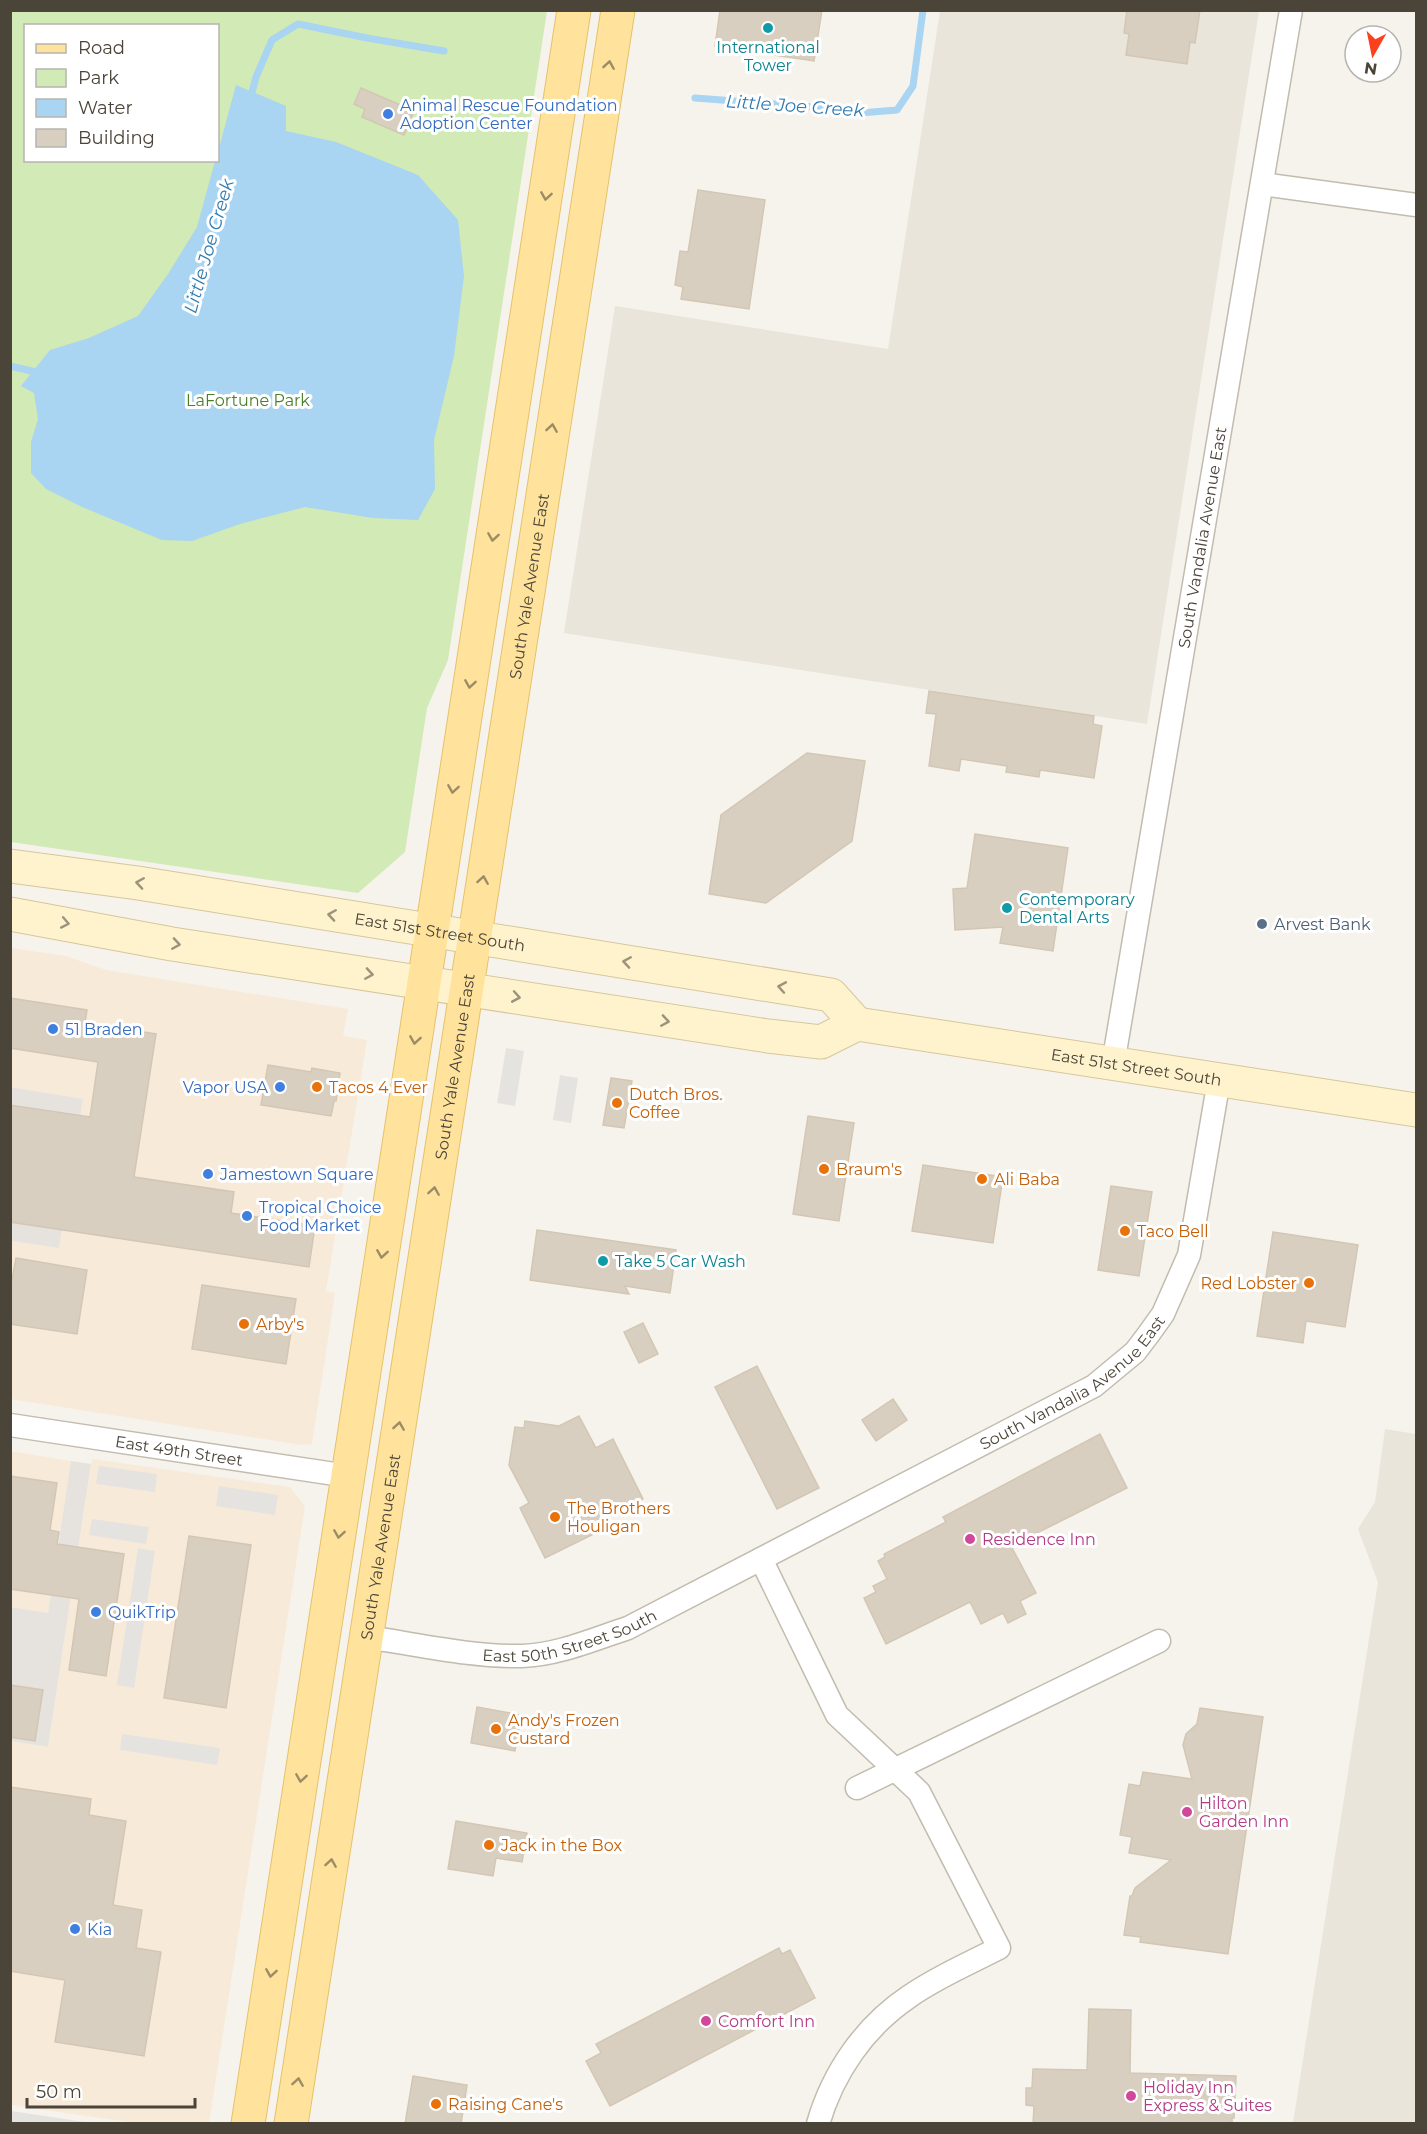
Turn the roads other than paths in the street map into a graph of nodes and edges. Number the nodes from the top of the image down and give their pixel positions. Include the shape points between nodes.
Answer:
1 (573, 10) edge
2 (618, 10) edge
3 (1291, 10) edge
4 (1262, 184) junction
5 (1416, 204) edge
6 (10, 866) edge
7 (10, 914) edge
8 (432, 930) junction
9 (474, 937) junction
10 (424, 983) junction
11 (466, 989) junction
12 (857, 1024) junction
13 (1113, 1064) junction
14 (1219, 1080) junction
15 (1416, 1110) edge
16 (10, 1425) edge
17 (348, 1476) junction
18 (390, 1483) junction
19 (761, 1559) junction
20 (366, 1637) junction
21 (1159, 1641) dead end
22 (895, 1770) junction
23 (857, 1788) dead end
24 (280, 1915) junction
25 (322, 1921) junction
26 (248, 2124) edge
27 (291, 2124) edge
28 (818, 2124) edge

1 -> 8 main road
9 -> 2 main road, South Yale Avenue East
3 - 4 street, South Vandalia Avenue East
4 - 5 street
4 - 13 street, South Vandalia Avenue East
8 -> 6 main road, East 51st Street South
7 -> 10 main road
8 - 9 main road, East 51st Street South
8 - 10 main road
9 - 11 main road, South Yale Avenue East
12 -> 9 main road, East 51st Street South via 831,995
10 - 11 main road
10 -> 17 main road
11 -> 12 main road via 821,1042
18 -> 11 main road, South Yale Avenue East
12 - 13 main road, East 51st Street South
13 - 14 main road, East 51st Street South
14 - 15 main road, East 51st Street South
14 - 19 street, South Vandalia Avenue East via 1189,1255 1163,1314 1135,1353 1094,1386
16 - 17 street, East 49th Street
17 - 18 main road
17 -> 24 main road
18 - 20 main road, South Yale Avenue East
19 - 20 street, East 50th Street South via 628,1628 554,1652 523,1656 487,1654
19 - 22 street via 837,1715
25 -> 20 main road, South Yale Avenue East
21 - 22 street
22 - 23 street
22 - 28 street via 919,1792 999,1948 910,1995 878,2021 838,2075
24 - 25 main road
24 -> 26 main road
27 -> 25 main road, South Yale Avenue East

